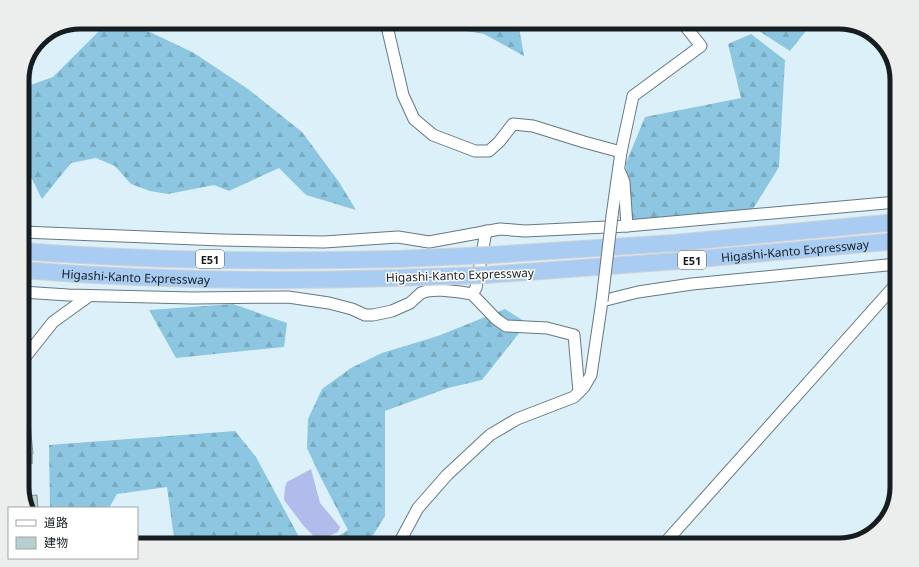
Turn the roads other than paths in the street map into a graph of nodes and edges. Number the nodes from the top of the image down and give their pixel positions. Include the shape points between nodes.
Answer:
1 (388, 29) edge
2 (688, 29) edge
3 (621, 152) junction
4 (619, 169) junction
5 (890, 203) edge
6 (890, 223) edge
7 (627, 226) junction
8 (486, 231) junction
9 (29, 232) edge
10 (890, 242) edge
11 (29, 251) edge
12 (890, 265) edge
13 (29, 270) edge
14 (890, 291) edge
15 (29, 292) edge
16 (472, 294) junction
17 (89, 296) junction
18 (602, 301) junction
19 (29, 352) edge
20 (579, 392) junction
21 (402, 538) edge
22 (669, 538) edge

1 - 3 street via 403,95 414,119 433,135 475,151 489,151 513,124 533,126
2 - 3 street via 701,46 633,96
3 - 4 street
4 - 7 street via 624,182
4 - 18 street, bridge
5 - 7 street
6 - 11 highway, Higashi-Kanto Expressway / E51, bridge via 674,243 397,259 220,260
7 - 8 street
8 - 9 street via 429,242 398,237 324,242
8 - 16 street via 476,288
10 - 13 highway, Higashi-Kanto Expressway / E51, bridge via 661,263 486,275 293,280 142,277
12 - 18 street via 692,284 638,292
14 - 22 street
15 - 17 street
16 - 17 street via 427,291 410,303 392,311 373,315 365,315 329,303 288,297
16 - 20 street via 506,326 547,328 574,335
17 - 19 street via 53,322
18 - 20 street via 591,375
20 - 21 street via 574,397 517,419 490,435 448,474 418,508

